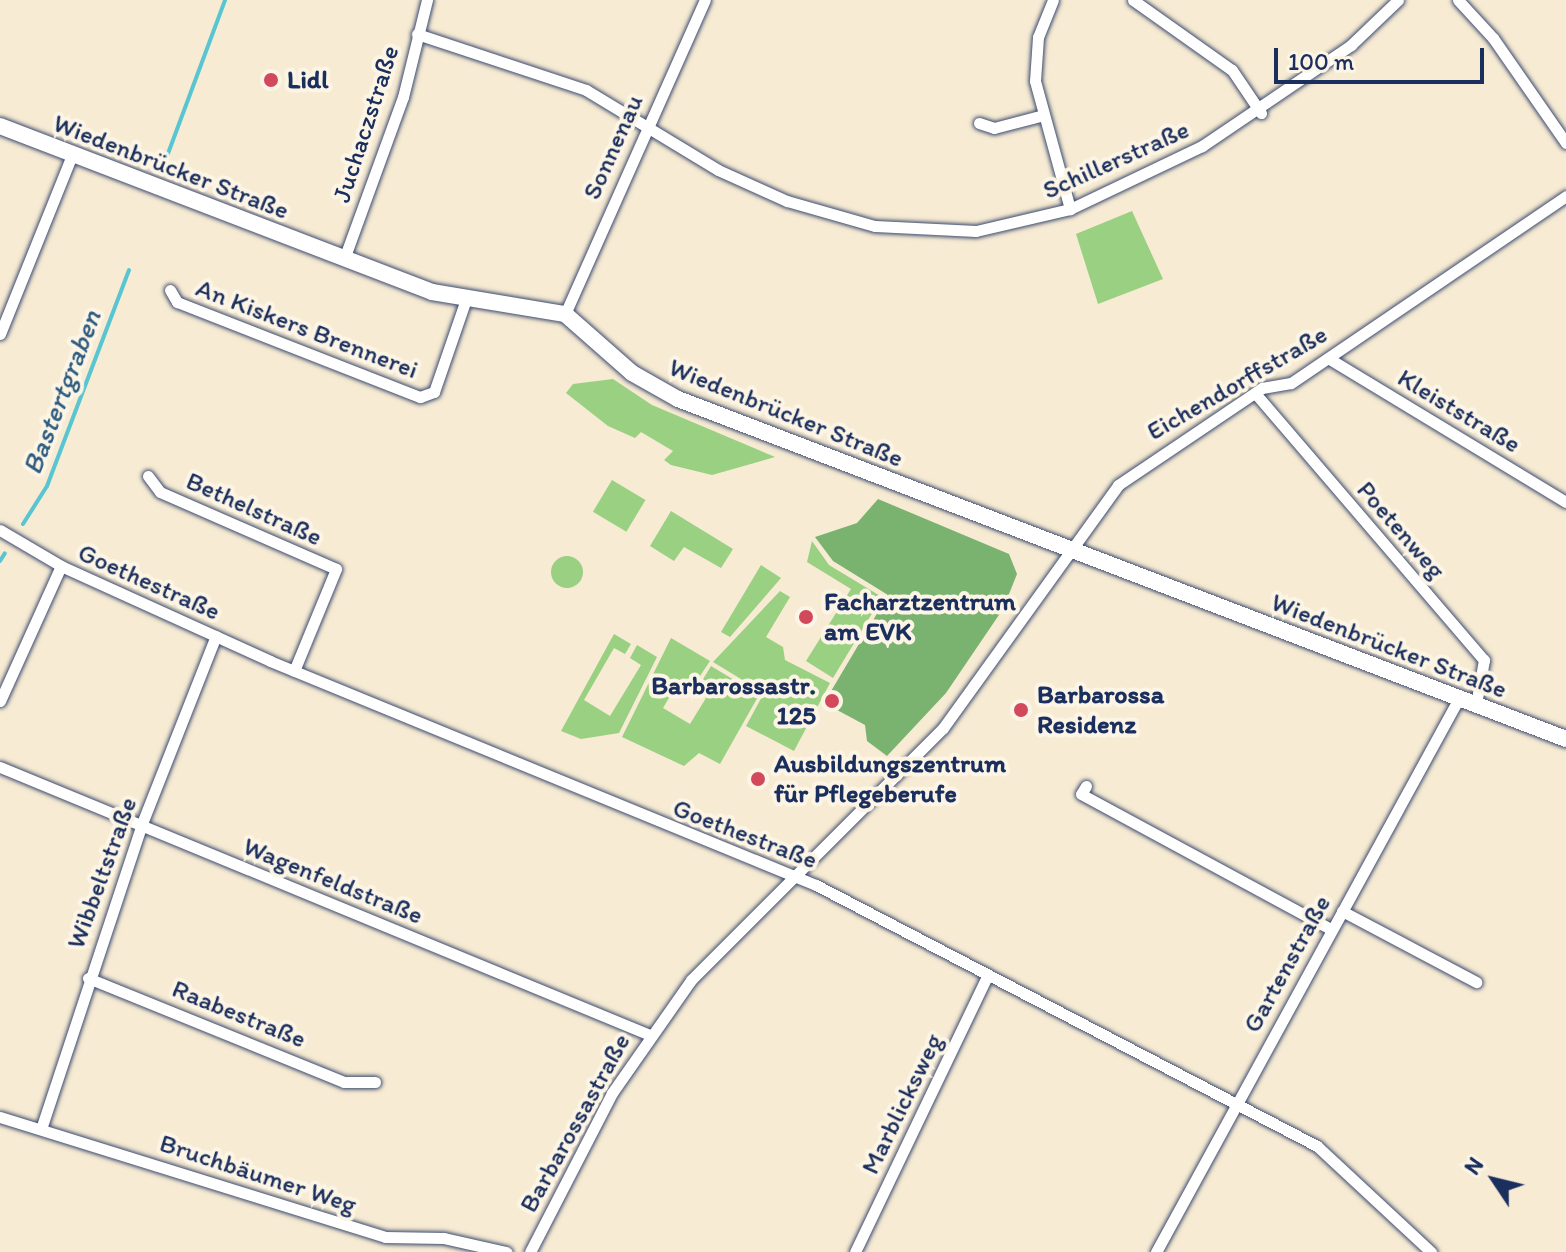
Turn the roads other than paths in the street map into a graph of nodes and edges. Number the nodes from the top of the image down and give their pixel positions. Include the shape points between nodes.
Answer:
1 (427, 0) edge
2 (705, 0) edge
3 (1053, 0) edge
4 (1133, 0) edge
5 (1398, 0) edge
6 (1458, 0) edge
7 (417, 34) junction
8 (1261, 113) junction
9 (1040, 116) junction
10 (648, 122) junction
11 (979, 123) dead end
12 (0, 126) edge
13 (1566, 143) edge
14 (72, 155) junction
15 (1566, 196) edge
16 (1070, 209) junction
17 (344, 259) junction
18 (170, 290) dead end
19 (465, 302) junction
20 (565, 314) junction
21 (3, 320) edge
22 (0, 334) edge
23 (1328, 358) junction
24 (1255, 393) junction
25 (148, 476) dead end
26 (1566, 502) edge
27 (0, 530) edge
28 (1071, 549) junction
29 (61, 566) junction
30 (216, 636) junction
31 (294, 671) junction
32 (1459, 698) junction
33 (0, 701) edge
34 (1476, 704) junction
35 (1566, 739) edge
36 (0, 767) edge
37 (1086, 786) dead end
38 (141, 826) junction
39 (791, 875) junction
40 (1342, 911) junction
41 (1331, 929) junction
42 (988, 975) junction
43 (88, 978) junction
44 (1476, 982) dead end
45 (650, 1035) junction
46 (375, 1082) dead end
47 (1236, 1101) junction
48 (0, 1117) edge
49 (41, 1129) junction
50 (506, 1252) edge
51 (530, 1252) edge
52 (855, 1252) edge
53 (1156, 1252) edge
54 (1431, 1252) edge

1 - 7 street, Juchaczstraße
2 - 10 street, Sonnenau
3 - 9 street via 1038,37
4 - 8 street via 1232,70
5 - 8 street, Schillerstraße via 1351,45
6 - 13 street
7 - 10 street, Schillerstraße via 523,64
7 - 17 street, Juchaczstraße via 403,97
8 - 16 street, Schillerstraße
9 - 11 street via 994,128
9 - 16 street
10 - 16 street, Schillerstraße via 718,170 787,201 875,226 976,231
10 - 20 street, Sonnenau
12 - 14 street, Wiedenbrücker Straße
14 - 17 street, Wiedenbrücker Straße
14 - 21 street
15 - 23 street, Eichendorffstraße
17 - 19 street, Wiedenbrücker Straße
18 - 19 street, An Kiskers Brennerei via 177,302 420,397 434,392
19 - 20 street, Wiedenbrücker Straße
20 - 28 street, Wiedenbrücker Straße via 632,373 678,399
21 - 22 street
23 - 24 street, Eichendorffstraße via 1291,383
23 - 26 street, Kleiststraße
24 - 28 street, Eichendorffstraße via 1118,485
24 - 34 street, Poetenweg via 1484,660
25 - 31 street, Bethelstraße via 160,492 336,569
27 - 29 street, Goethestraße
28 - 32 street, Wiedenbrücker Straße
28 - 39 street, Barbarossastraße via 935,738
29 - 30 street, Goethestraße
29 - 33 street
30 - 31 street, Goethestraße
30 - 38 street, Wibbeltstraße
31 - 39 street, Goethestraße
32 - 34 street, Wiedenbrücker Straße
32 - 40 street, Gartenstraße
34 - 35 street, Wiedenbrücker Straße
36 - 38 street, Wagenfeldstraße
37 - 41 street via 1081,794
38 - 43 street, Wibbeltstraße
38 - 45 street, Wagenfeldstraße
39 - 42 street, Goethestraße
39 - 45 street, Barbarossastraße
40 - 41 street, Gartenstraße
40 - 44 street
41 - 47 street, Gartenstraße
42 - 47 street, Goethestraße
42 - 52 street, Marblicksweg
43 - 46 street, Raabestraße via 344,1082
43 - 49 street, Wibbeltstraße
45 - 51 street, Barbarossastraße
47 - 53 street, Gartenstraße
47 - 54 street, Goethestraße via 1317,1146
48 - 49 street, Bruchbäumer Weg
49 - 50 street, Bruchbäumer Weg via 385,1237 444,1238

